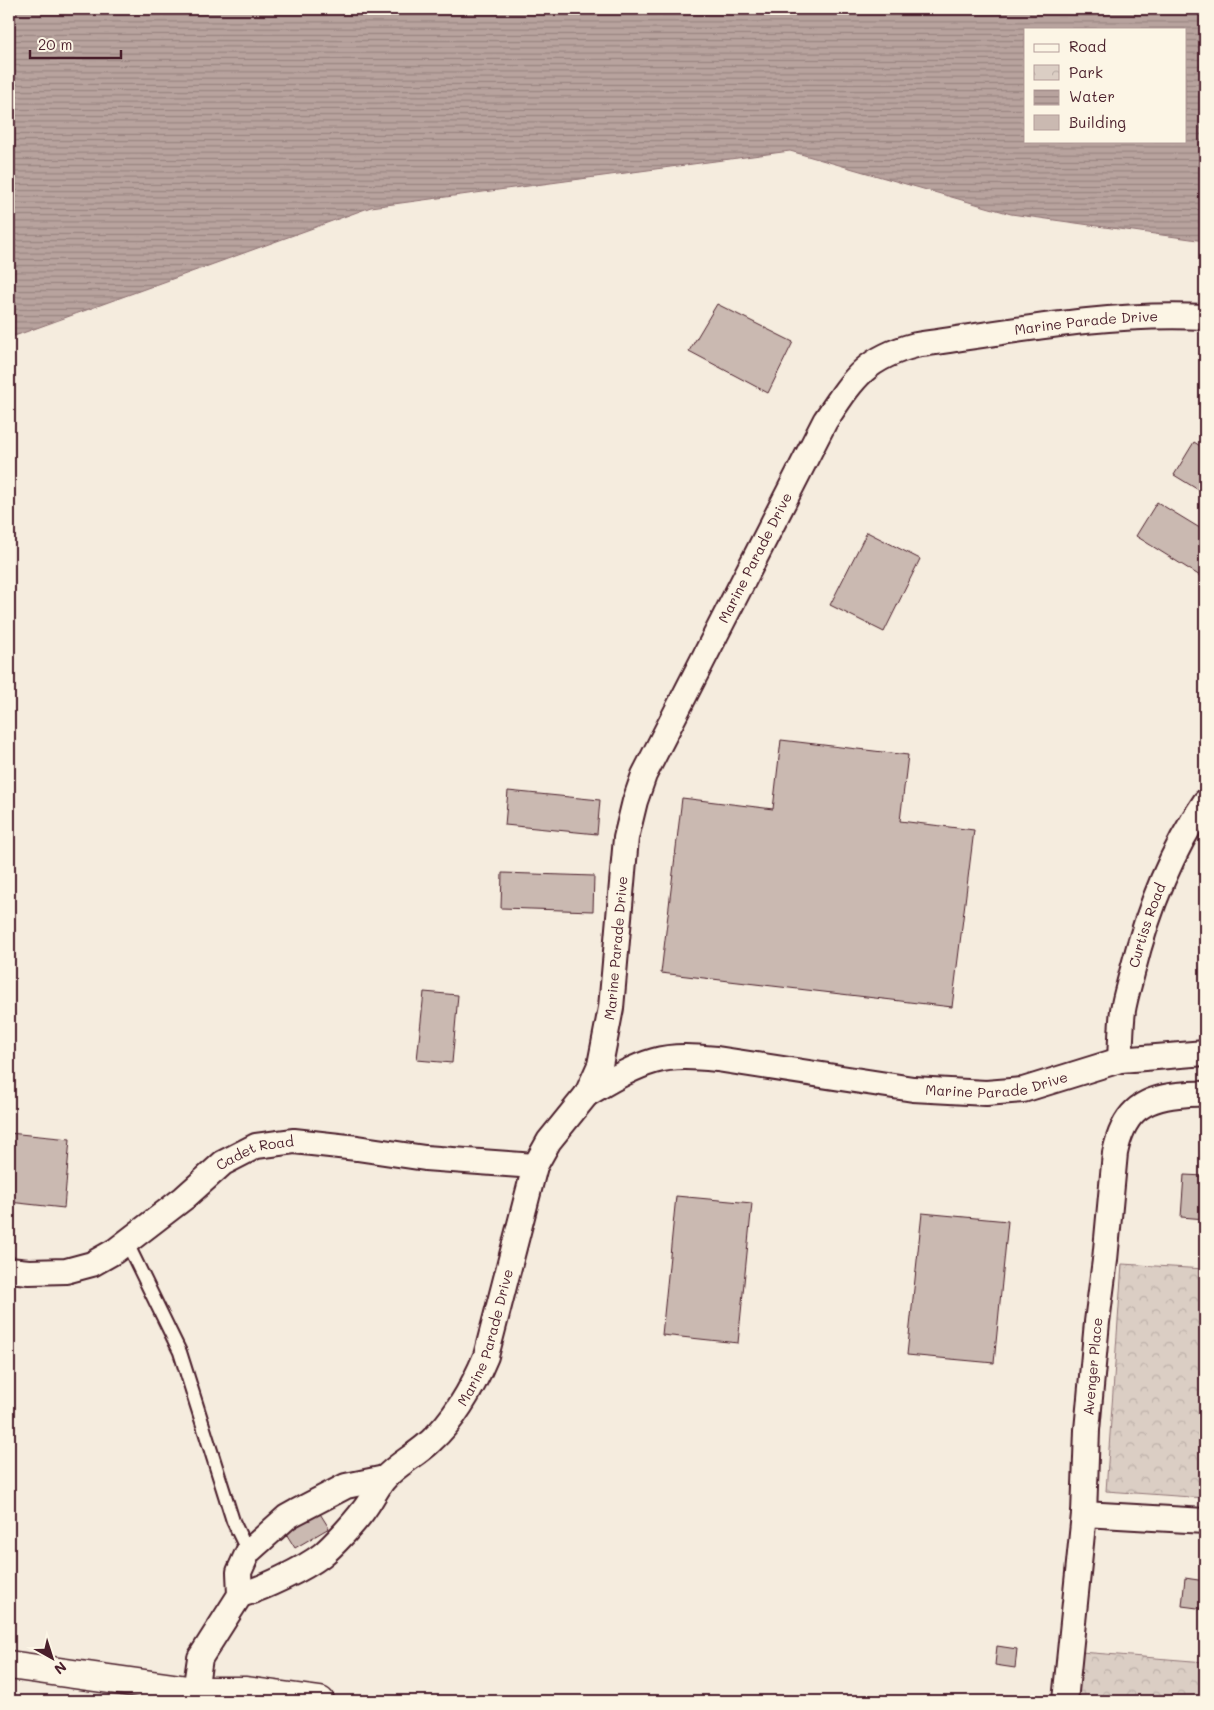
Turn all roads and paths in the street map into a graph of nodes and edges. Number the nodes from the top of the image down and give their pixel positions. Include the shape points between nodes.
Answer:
1 (1205, 317) edge
2 (1205, 802) edge
3 (1205, 1053) edge
4 (1120, 1060) junction
5 (587, 1094) junction
6 (1205, 1094) edge
7 (535, 1166) junction
8 (126, 1241) junction
9 (9, 1270) edge
10 (385, 1478) junction
11 (1084, 1514) junction
12 (1205, 1521) edge
13 (248, 1552) junction
14 (240, 1595) junction
15 (9, 1665) edge
16 (194, 1696) edge
17 (320, 1701) edge
18 (1065, 1701) edge

1 - 5 street, Marine Parade Drive via 1102,318 916,345 880,357 850,383 825,421 644,775 626,838 611,1008 600,1065
2 - 4 street, Curtiss Road via 1168,867 1150,913 1123,1010
3 - 4 street, Marine Parade Drive
4 - 5 street, Marine Parade Drive via 1024,1090 986,1093 914,1088 717,1059 667,1058 632,1070
5 - 7 street, Marine Parade Drive via 549,1141
6 - 11 street, Avenger Place via 1164,1096 1142,1104 1123,1125 1118,1138 1087,1430
7 - 8 street, Cadet Road via 425,1158 294,1141 256,1146 223,1163 184,1198
7 - 10 street, Marine Parade Drive via 479,1373 466,1398 431,1442
8 - 9 street, Cadet Road via 92,1264 66,1271
8 - 13 lane via 180,1352 233,1521
10 - 13 street, Marine Parade Drive via 346,1486 296,1512
10 - 14 street, Marine Parade Drive via 363,1511 324,1554
11 - 12 street
11 - 18 street, Avenger Place
13 - 14 street, Marine Parade Drive via 239,1572
14 - 16 street via 200,1658
15 - 16 main road
16 - 17 main road via 246,1691

